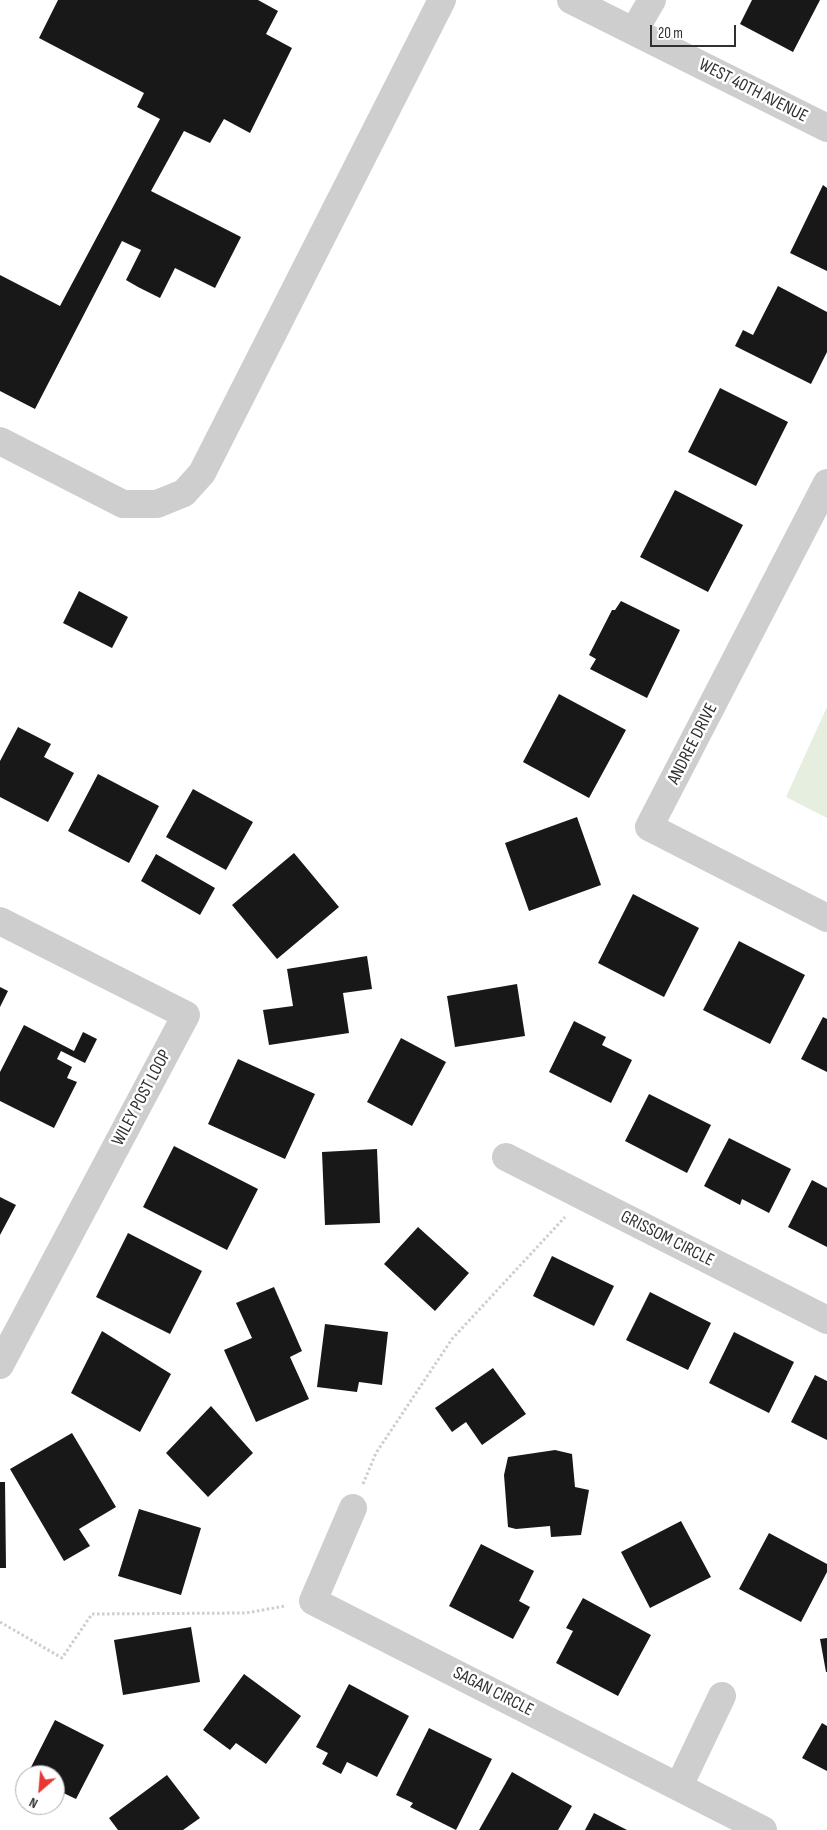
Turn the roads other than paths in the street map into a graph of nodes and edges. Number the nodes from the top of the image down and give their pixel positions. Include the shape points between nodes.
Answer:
1 (442, 0) edge
2 (571, 0) edge
3 (652, 0) edge
4 (634, 31) junction
5 (827, 128) edge
6 (0, 441) edge
7 (827, 482) edge
8 (827, 918) edge
9 (0, 921) edge
10 (506, 1157) dead end
11 (827, 1320) edge
12 (0, 1365) edge
13 (353, 1508) road end
14 (722, 1696) dead end
15 (679, 1786) junction
16 (763, 1830) edge

1 - 6 street via 202,472 184,493 157,504 122,504
2 - 4 street, WEST 40TH AVENUE
3 - 4 street
4 - 5 street, WEST 40TH AVENUE
7 - 8 street, ANDREE DRIVE via 649,827
9 - 12 street, WILEY POST LOOP via 186,1015
10 - 11 street, GRISSOM CIRCLE
13 - 15 street, SAGAN CIRCLE via 313,1601
14 - 15 street
15 - 16 street, SAGAN CIRCLE

